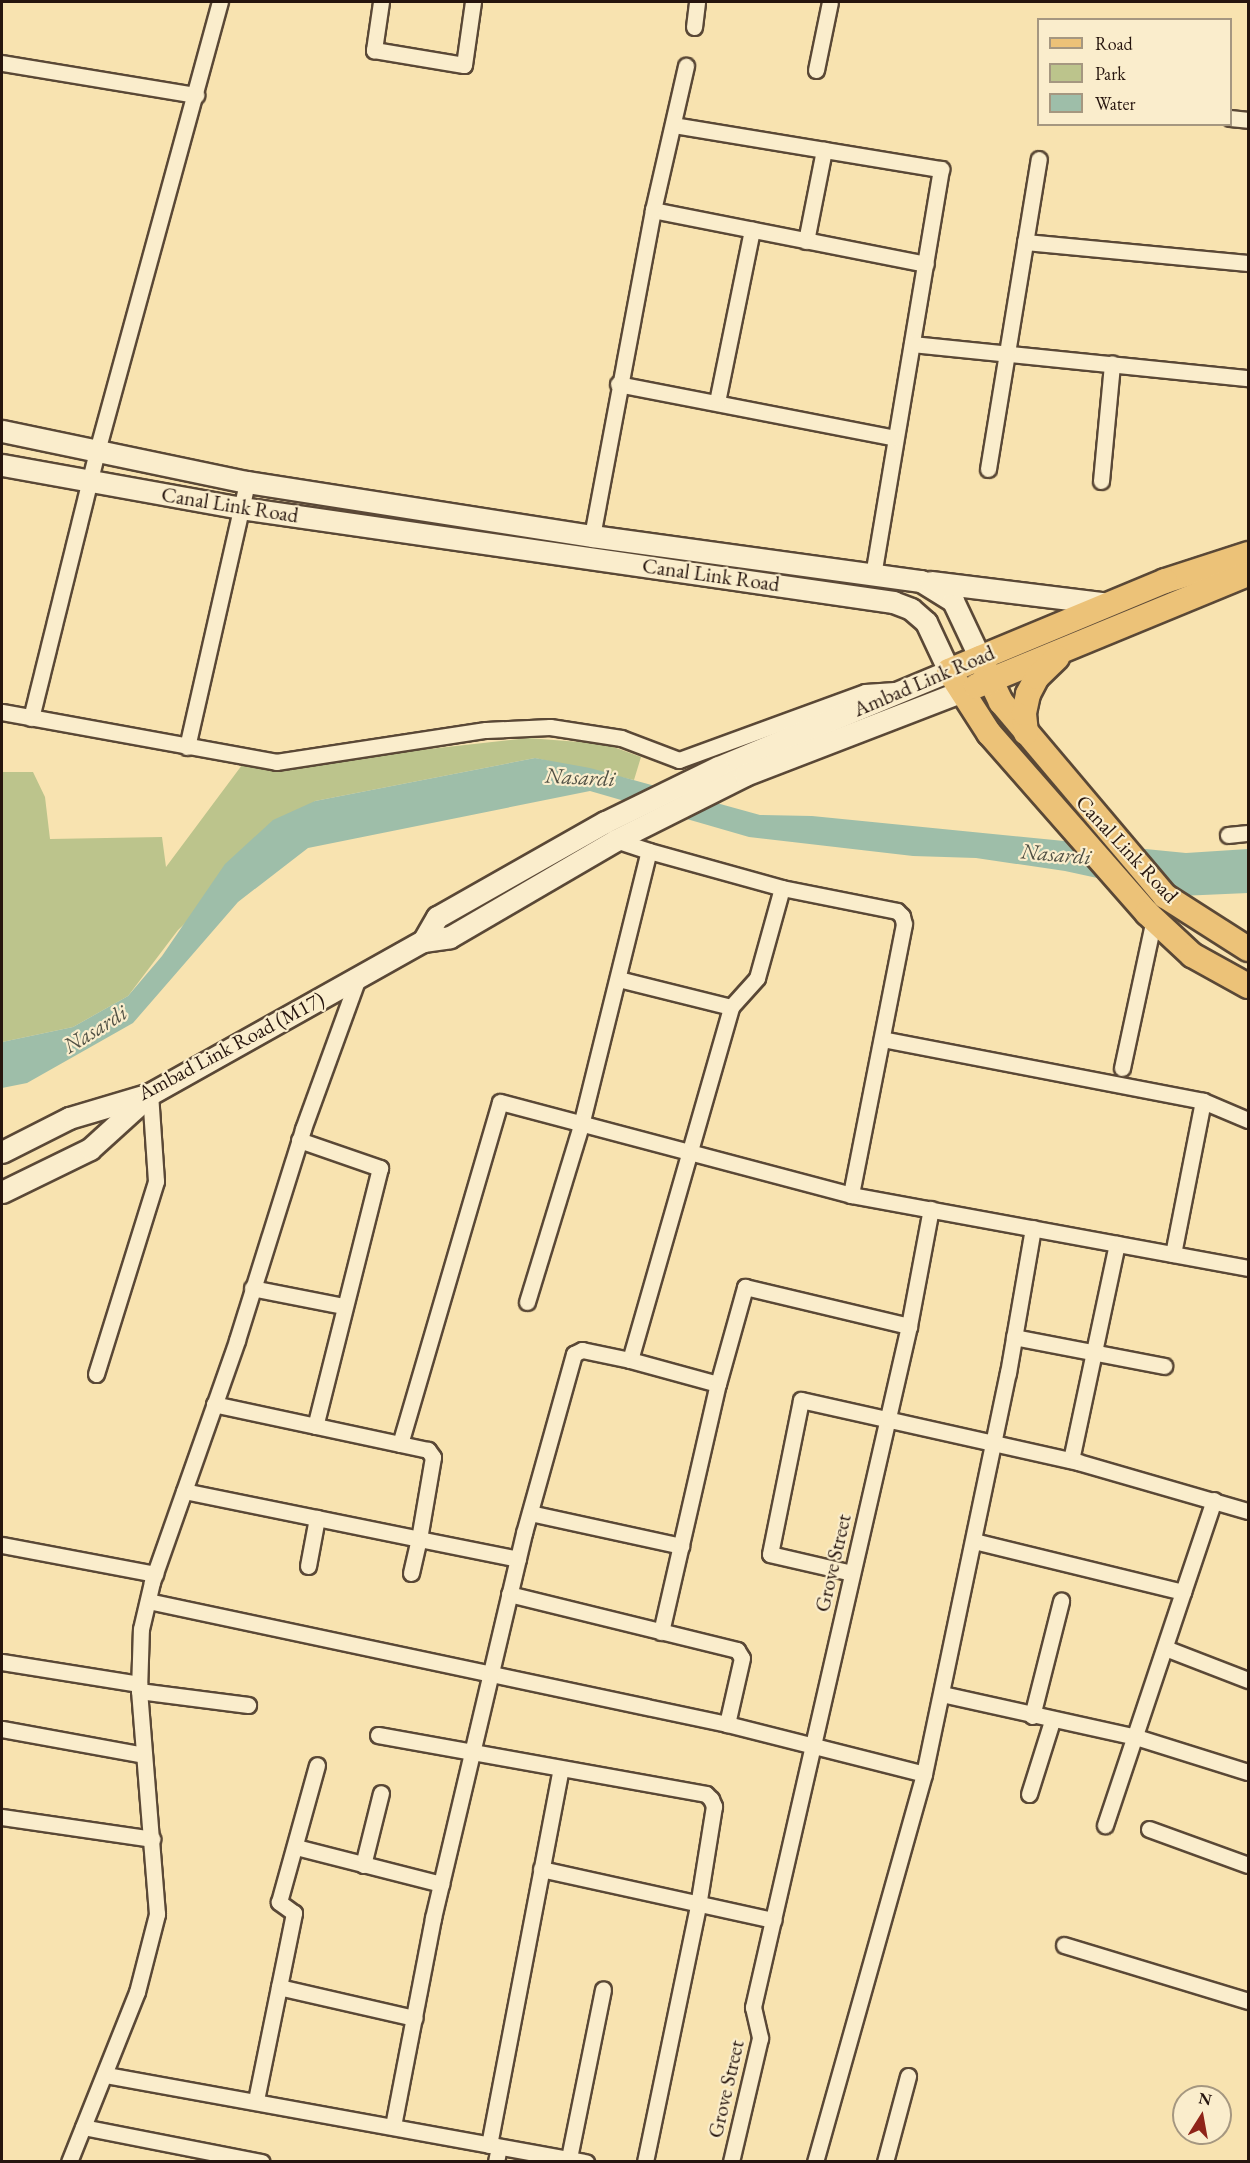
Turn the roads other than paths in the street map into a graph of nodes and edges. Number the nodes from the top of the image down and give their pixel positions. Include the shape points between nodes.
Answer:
1 (220, 2) edge
2 (381, 2) edge
3 (473, 2) edge
4 (697, 2) edge
5 (830, 2) edge
6 (694, 27) dead end
7 (2, 63) edge
8 (686, 66) dead end
9 (816, 70) dead end
10 (196, 95) junction
11 (1232, 118) edge
12 (1248, 120) edge
13 (674, 125) junction
14 (824, 150) junction
15 (1039, 159) dead end
16 (653, 210) junction
17 (752, 230) junction
18 (806, 241) junction
19 (1025, 242) junction
20 (926, 264) junction
21 (1248, 264) edge
22 (912, 344) junction
23 (1006, 354) junction
24 (1112, 364) junction
25 (1248, 378) edge
26 (618, 384) junction
27 (717, 402) junction
28 (2, 430) edge
29 (895, 438) junction
30 (97, 451) junction
31 (2, 465) edge
32 (988, 469) dead end
33 (1101, 481) dead end
34 (246, 482) junction
35 (89, 483) junction
36 (241, 508) junction
37 (592, 536) junction
38 (1248, 554) edge
39 (1248, 574) edge
40 (873, 576) junction
41 (921, 581) junction
42 (1109, 604) junction
43 (1068, 649) junction
44 (980, 658) junction
45 (949, 670) junction
46 (991, 680) junction
47 (960, 692) junction
48 (849, 705) junction
49 (2, 712) edge
50 (31, 718) junction
51 (1026, 733) junction
52 (187, 747) junction
53 (638, 828) joint
54 (611, 831) junction
55 (1248, 833) edge
56 (1228, 835) dead end
57 (649, 851) junction
58 (782, 888) junction
59 (1154, 919) junction
60 (1248, 949) edge
61 (358, 978) junction
62 (619, 979) junction
63 (1248, 986) edge
64 (731, 1007) junction
65 (882, 1039) junction
66 (1122, 1068) dead end
67 (150, 1094) junction
68 (1203, 1101) junction
69 (1248, 1120) edge
70 (580, 1125) junction
71 (299, 1140) junction
72 (2, 1152) edge
73 (690, 1155) junction
74 (2, 1192) edge
75 (851, 1195) junction
76 (931, 1209) junction
77 (1033, 1228) junction
78 (1118, 1244) junction
79 (1173, 1254) junction
80 (1248, 1268) edge
81 (252, 1288) junction
82 (527, 1302) dead end
83 (344, 1306) junction
84 (909, 1326) junction
85 (1014, 1337) junction
86 (1094, 1353) junction
87 (630, 1360) junction
88 (1164, 1366) dead end
89 (96, 1374) dead end
90 (718, 1384) junction
91 (214, 1404) junction
92 (888, 1418) junction
93 (315, 1426) junction
94 (993, 1442) junction
95 (400, 1443) junction
96 (1071, 1460) junction
97 (184, 1491) junction
98 (1214, 1500) junction
99 (1248, 1511) edge
100 (530, 1513) junction
101 (317, 1518) junction
102 (419, 1539) junction
103 (974, 1541) junction
104 (2, 1545) edge
105 (681, 1546) junction
106 (518, 1559) junction
107 (308, 1566) dead end
108 (411, 1573) dead end
109 (852, 1573) junction
110 (155, 1574) junction
111 (1183, 1592) junction
112 (509, 1594) junction
113 (1061, 1600) dead end
114 (148, 1601) junction
115 (661, 1632) junction
116 (1165, 1648) junction
117 (2, 1662) edge
118 (490, 1675) junction
119 (1248, 1680) edge
120 (139, 1688) junction
121 (942, 1694) junction
122 (248, 1705) dead end
123 (1032, 1716) junction
124 (1052, 1721) junction
125 (727, 1724) junction
126 (2, 1729) edge
127 (378, 1735) dead end
128 (1136, 1737) junction
129 (812, 1748) junction
130 (473, 1751) junction
131 (144, 1755) junction
132 (317, 1765) dead end
133 (561, 1769) junction
134 (1248, 1772) edge
135 (924, 1774) junction
136 (381, 1793) dead end
137 (1029, 1794) dead end
138 (2, 1817) edge
139 (1106, 1825) dead end
140 (1149, 1829) dead end
141 (152, 1839) junction
142 (296, 1847) junction
143 (363, 1865) junction
144 (1248, 1865) edge
145 (541, 1869) junction
146 (441, 1884) junction
147 (698, 1906) junction
148 (773, 1920) junction
149 (1064, 1945) dead end
150 (279, 1987) junction
151 (603, 1989) dead end
152 (1248, 2001) edge
153 (414, 2018) junction
154 (106, 2075) junction
155 (908, 2076) dead end
156 (256, 2100) junction
157 (393, 2126) junction
158 (83, 2127) junction
159 (495, 2151) edge
160 (569, 2158) junction
161 (546, 2159) edge
162 (69, 2162) edge
163 (262, 2162) edge
164 (586, 2162) edge
165 (645, 2162) edge
166 (731, 2162) edge
167 (815, 2162) edge
168 (885, 2162) edge

1 - 10 street
2 - 3 street via 374,50 464,65
4 - 6 street
5 - 9 street
7 - 10 street
8 - 13 street
10 - 30 street
11 - 12 street
13 - 14 street
13 - 16 street
14 - 18 street
14 - 20 street via 941,169
15 - 19 street
16 - 17 street
16 - 26 street
17 - 18 street
17 - 27 street
18 - 20 street
19 - 21 street
19 - 23 street
20 - 22 street
22 - 23 street
22 - 29 street
23 - 24 street
23 - 32 street
24 - 25 street
24 - 33 street
26 - 27 street
26 - 37 street
27 - 29 street
28 - 30 main road, Canal Link Road
29 - 40 street
30 - 34 main road, Canal Link Road
30 - 35 street
31 - 35 main road, Canal Link Road
34 - 36 street
34 - 37 main road, Canal Link Road
35 - 36 main road, Canal Link Road
35 - 50 street
36 - 45 main road, Canal Link Road via 893,602 920,614
36 - 52 street
37 - 40 main road, Canal Link Road
38 - 42 main road, Ambad Link Road
39 - 43 main road, Ambad Link Road via 1211,586
40 - 41 main road, Canal Link Road
41 - 42 main road
41 - 44 main road, Canal Link Road via 953,601
42 - 44 main road, Ambad Link Road
43 - 46 main road, Ambad Link Road
43 - 51 main road via 1032,684 1024,704
44 - 45 main road, Ambad Link Road
44 - 46 main road, Canal Link Road
45 - 47 main road, Canal Link Road
45 - 48 main road, Ambad Link Road via 904,689
46 - 47 main road, Ambad Link Road
46 - 51 main road, Canal Link Road via 1001,702
47 - 53 main road, Ambad Link Road via 745,775
47 - 59 main road, Canal Link Road via 982,724
48 - 52 street via 679,760 621,738 550,727 486,730 276,762
48 - 54 main road, Ambad Link Road via 718,767
49 - 50 street
50 - 52 street
51 - 60 main road, Canal Link Road via 1165,896
53 - 54 main road, Ambad Link Road (M17)
54 - 57 street
54 - 61 main road, Ambad Link Road (M17) via 437,917 423,941
55 - 56 street
57 - 58 street
57 - 62 street
58 - 64 street via 757,978
58 - 65 street via 897,911 902,916 904,924
59 - 63 main road, Canal Link Road via 1192,955
59 - 66 street
61 - 67 main road, Ambad Link Road (M17)
61 - 71 street
62 - 64 street
62 - 70 street
64 - 73 street
65 - 68 street
65 - 75 street
67 - 72 main road, Ambad Link Road (M17) via 69,1118
67 - 74 main road via 90,1149
67 - 89 street via 156,1181
68 - 69 street
68 - 79 street
70 - 73 street
70 - 82 street
70 - 95 street via 504,1102 498,1104
71 - 81 street
71 - 83 street via 380,1168
73 - 75 street
73 - 87 street
75 - 76 street
76 - 77 street
76 - 84 street, Grove Street
77 - 78 street
77 - 85 street
78 - 79 street
78 - 86 street
79 - 80 street
81 - 83 street
81 - 91 street
83 - 93 street
84 - 90 street via 745,1287
84 - 92 street, Grove Street
85 - 86 street
85 - 94 street
86 - 88 street
86 - 96 street
87 - 90 street
87 - 100 street via 577,1350
90 - 105 street
91 - 93 street
91 - 97 street
92 - 94 street
92 - 109 street, Grove Street
92 - 109 street via 801,1400 770,1554
93 - 95 street
94 - 96 street
94 - 103 street
95 - 102 street via 428,1450 433,1457
96 - 98 street
97 - 101 street
97 - 110 street
98 - 99 street
98 - 111 street
100 - 105 street
100 - 106 street
101 - 102 street
101 - 107 street
102 - 106 street
102 - 108 street
103 - 111 street
103 - 121 street
104 - 110 street
105 - 115 street
106 - 112 street
109 - 129 street, Grove Street
110 - 114 street
111 - 116 street
112 - 115 street
112 - 118 street
113 - 123 street
114 - 118 street
114 - 120 street via 141,1629
115 - 125 street via 741,1653
116 - 119 street
116 - 128 street
117 - 120 street
118 - 125 street
118 - 130 street
120 - 122 street
120 - 131 street
121 - 123 street
121 - 135 street
123 - 124 street
124 - 128 street
124 - 137 street
125 - 129 street
126 - 131 street
127 - 130 street
128 - 134 street
128 - 139 street
129 - 135 street
129 - 148 street, Grove Street
130 - 133 street
130 - 146 street
131 - 141 street
132 - 142 street
133 - 145 street
133 - 147 street via 706,1794 714,1806
135 - 167 street
136 - 143 street
138 - 141 street
140 - 144 street
141 - 154 street via 157,1914 137,1992
142 - 143 street
142 - 150 street via 279,1902 294,1913
143 - 146 street
145 - 147 street
145 - 159 street
146 - 153 street
147 - 148 street
147 - 165 street
148 - 166 street, Grove Street via 753,2007 760,2038
149 - 152 street
150 - 153 street
150 - 156 street
151 - 160 street
153 - 157 street
154 - 156 street
154 - 158 street
155 - 168 street
156 - 157 street
157 - 159 street
158 - 162 street
158 - 163 street
159 - 161 street
160 - 161 street
160 - 164 street

